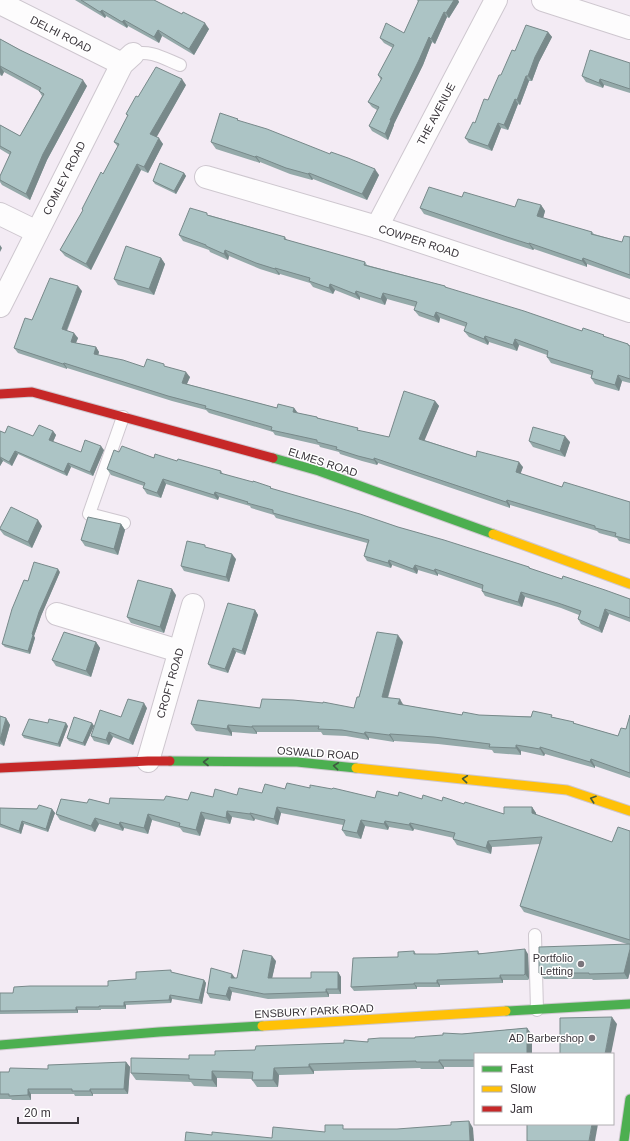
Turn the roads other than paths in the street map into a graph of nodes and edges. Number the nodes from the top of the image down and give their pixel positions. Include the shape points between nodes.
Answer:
1 (496, 0) edge
2 (543, 0) edge
3 (0, 3) edge
4 (630, 28) edge
5 (127, 59) junction
6 (180, 64) dead end
7 (206, 177) dead end
8 (0, 214) edge
9 (376, 227) junction
10 (37, 232) junction
11 (0, 306) edge
12 (630, 311) edge
13 (0, 394) edge
14 (123, 417) junction
15 (124, 523) dead end
16 (630, 584) edge
17 (193, 605) dead end
18 (58, 614) dead end
19 (179, 651) junction
20 (148, 761) junction
21 (0, 768) edge
22 (630, 811) edge
23 (535, 935) dead end
24 (630, 1004) edge
25 (537, 1010) junction
26 (0, 1045) edge
27 (630, 1099) edge
28 (624, 1141) edge

1 - 9 street, THE AVENUE
2 - 4 street
3 - 5 street, DELHI ROAD
5 - 6 lane via 143,52
5 - 10 street, COMLEY ROAD
7 - 9 street, COWPER ROAD
8 - 10 street
9 - 12 street, COWPER ROAD
10 - 11 street, COMLEY ROAD
13 - 14 street, ELMES ROAD via 32,392
14 - 15 lane via 89,514
14 - 16 street, ELMES ROAD via 319,471
17 - 19 street, CROFT ROAD
18 - 19 street
19 - 20 street, CROFT ROAD
20 - 21 street, OSWALD ROAD
22 -> 20 street, OSWALD ROAD via 567,790 360,768 297,762
23 - 25 lane
24 - 25 street, ENSBURY PARK ROAD
25 - 26 street, ENSBURY PARK ROAD via 159,1032
27 - 28 street

